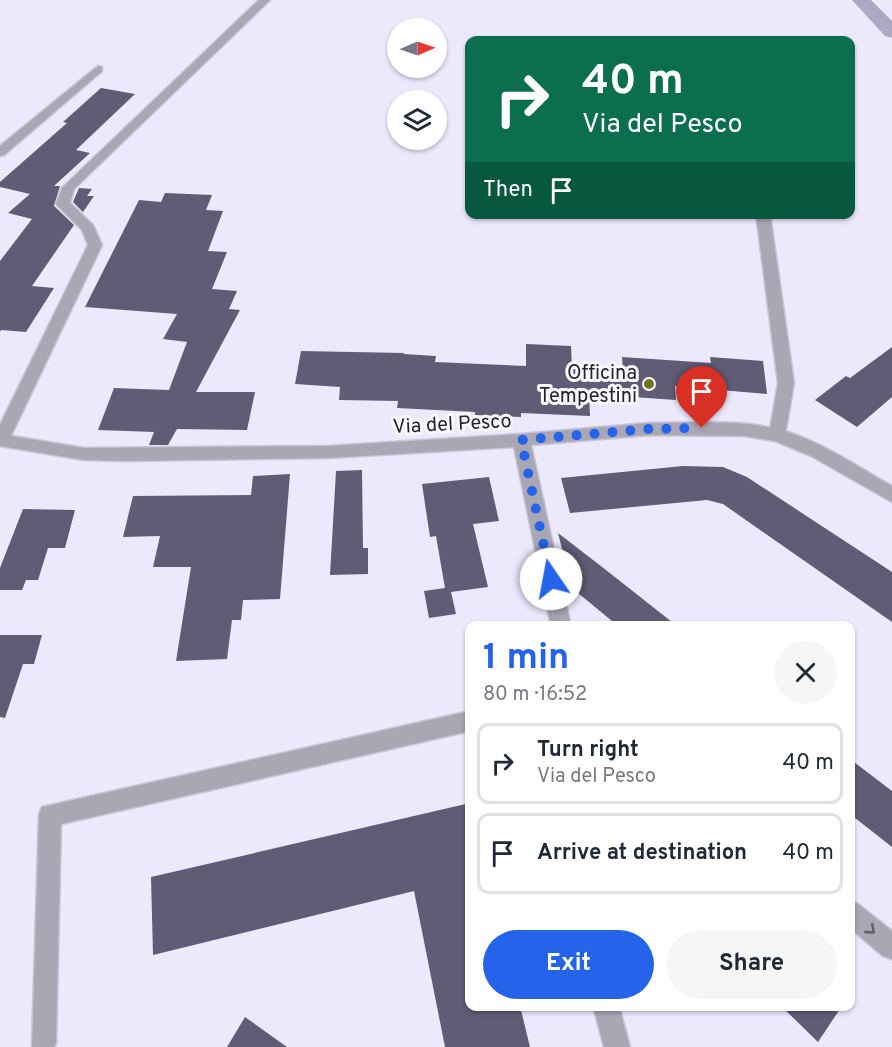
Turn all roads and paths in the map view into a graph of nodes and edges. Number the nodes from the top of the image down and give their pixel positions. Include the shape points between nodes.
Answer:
1 (265, 0) edge
2 (98, 69) dead end
3 (0, 152) edge
4 (764, 219) edge
5 (777, 435) junction
6 (0, 440) edge
7 (521, 440) junction
8 (892, 495) edge
9 (560, 621) edge
10 (465, 722) edge
11 (855, 916) edge
12 (892, 947) edge
13 (607, 1011) edge
14 (43, 1043) dead end
15 (617, 1047) edge

1 - 6 street via 68,188 63,204 88,228 95,245
2 - 3 street
4 - 5 street via 786,384
5 - 7 street, Via del Pesco via 744,430 649,429
5 - 8 street, Via del Pesco via 817,451
6 - 7 street, Via del Pesco via 126,455 328,452
7 - 9 street
10 - 14 street via 50,815
11 -> 12 street
13 - 15 street

